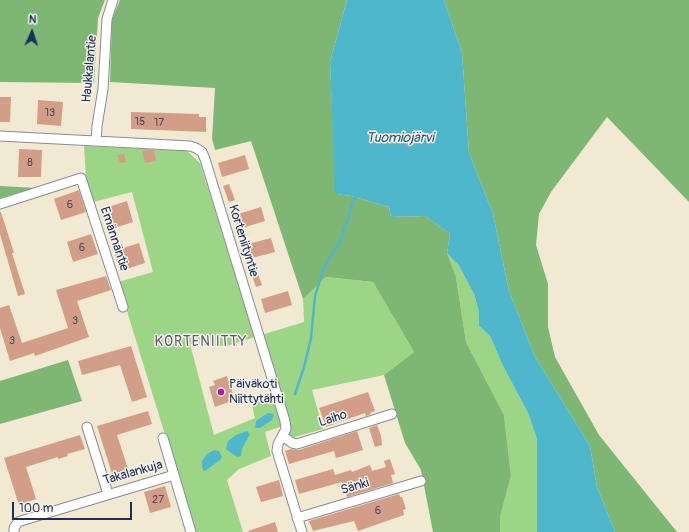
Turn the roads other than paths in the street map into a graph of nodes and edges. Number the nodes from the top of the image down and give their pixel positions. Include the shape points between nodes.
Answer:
1 (113, 0) edge
2 (0, 136) edge
3 (96, 141) junction
4 (0, 204) edge
5 (123, 307) dead end
6 (392, 414) dead end
7 (87, 427) dead end
8 (283, 436) junction
9 (163, 438) dead end
10 (174, 475) junction
11 (421, 481) dead end
12 (108, 494) junction
13 (297, 518) junction
14 (14, 532) edge
15 (191, 532) edge
16 (302, 532) edge

1 - 3 street, Haukkalantie via 107,19 103,89
2 - 3 street, Korteniityntie
3 - 8 street, Korteniityntie via 190,146 202,152 285,421 286,430
4 - 5 street, Emännäntie via 81,178
6 - 8 street, Laiho via 297,444
7 - 12 street
8 - 13 street, Korteniityntie via 278,444 278,458
9 - 10 street
10 - 12 street, Takalankuja
10 - 15 street
11 - 13 street, Sänki
12 - 14 street, Takalankuja via 18,522
13 - 16 street, Korteniityntie

